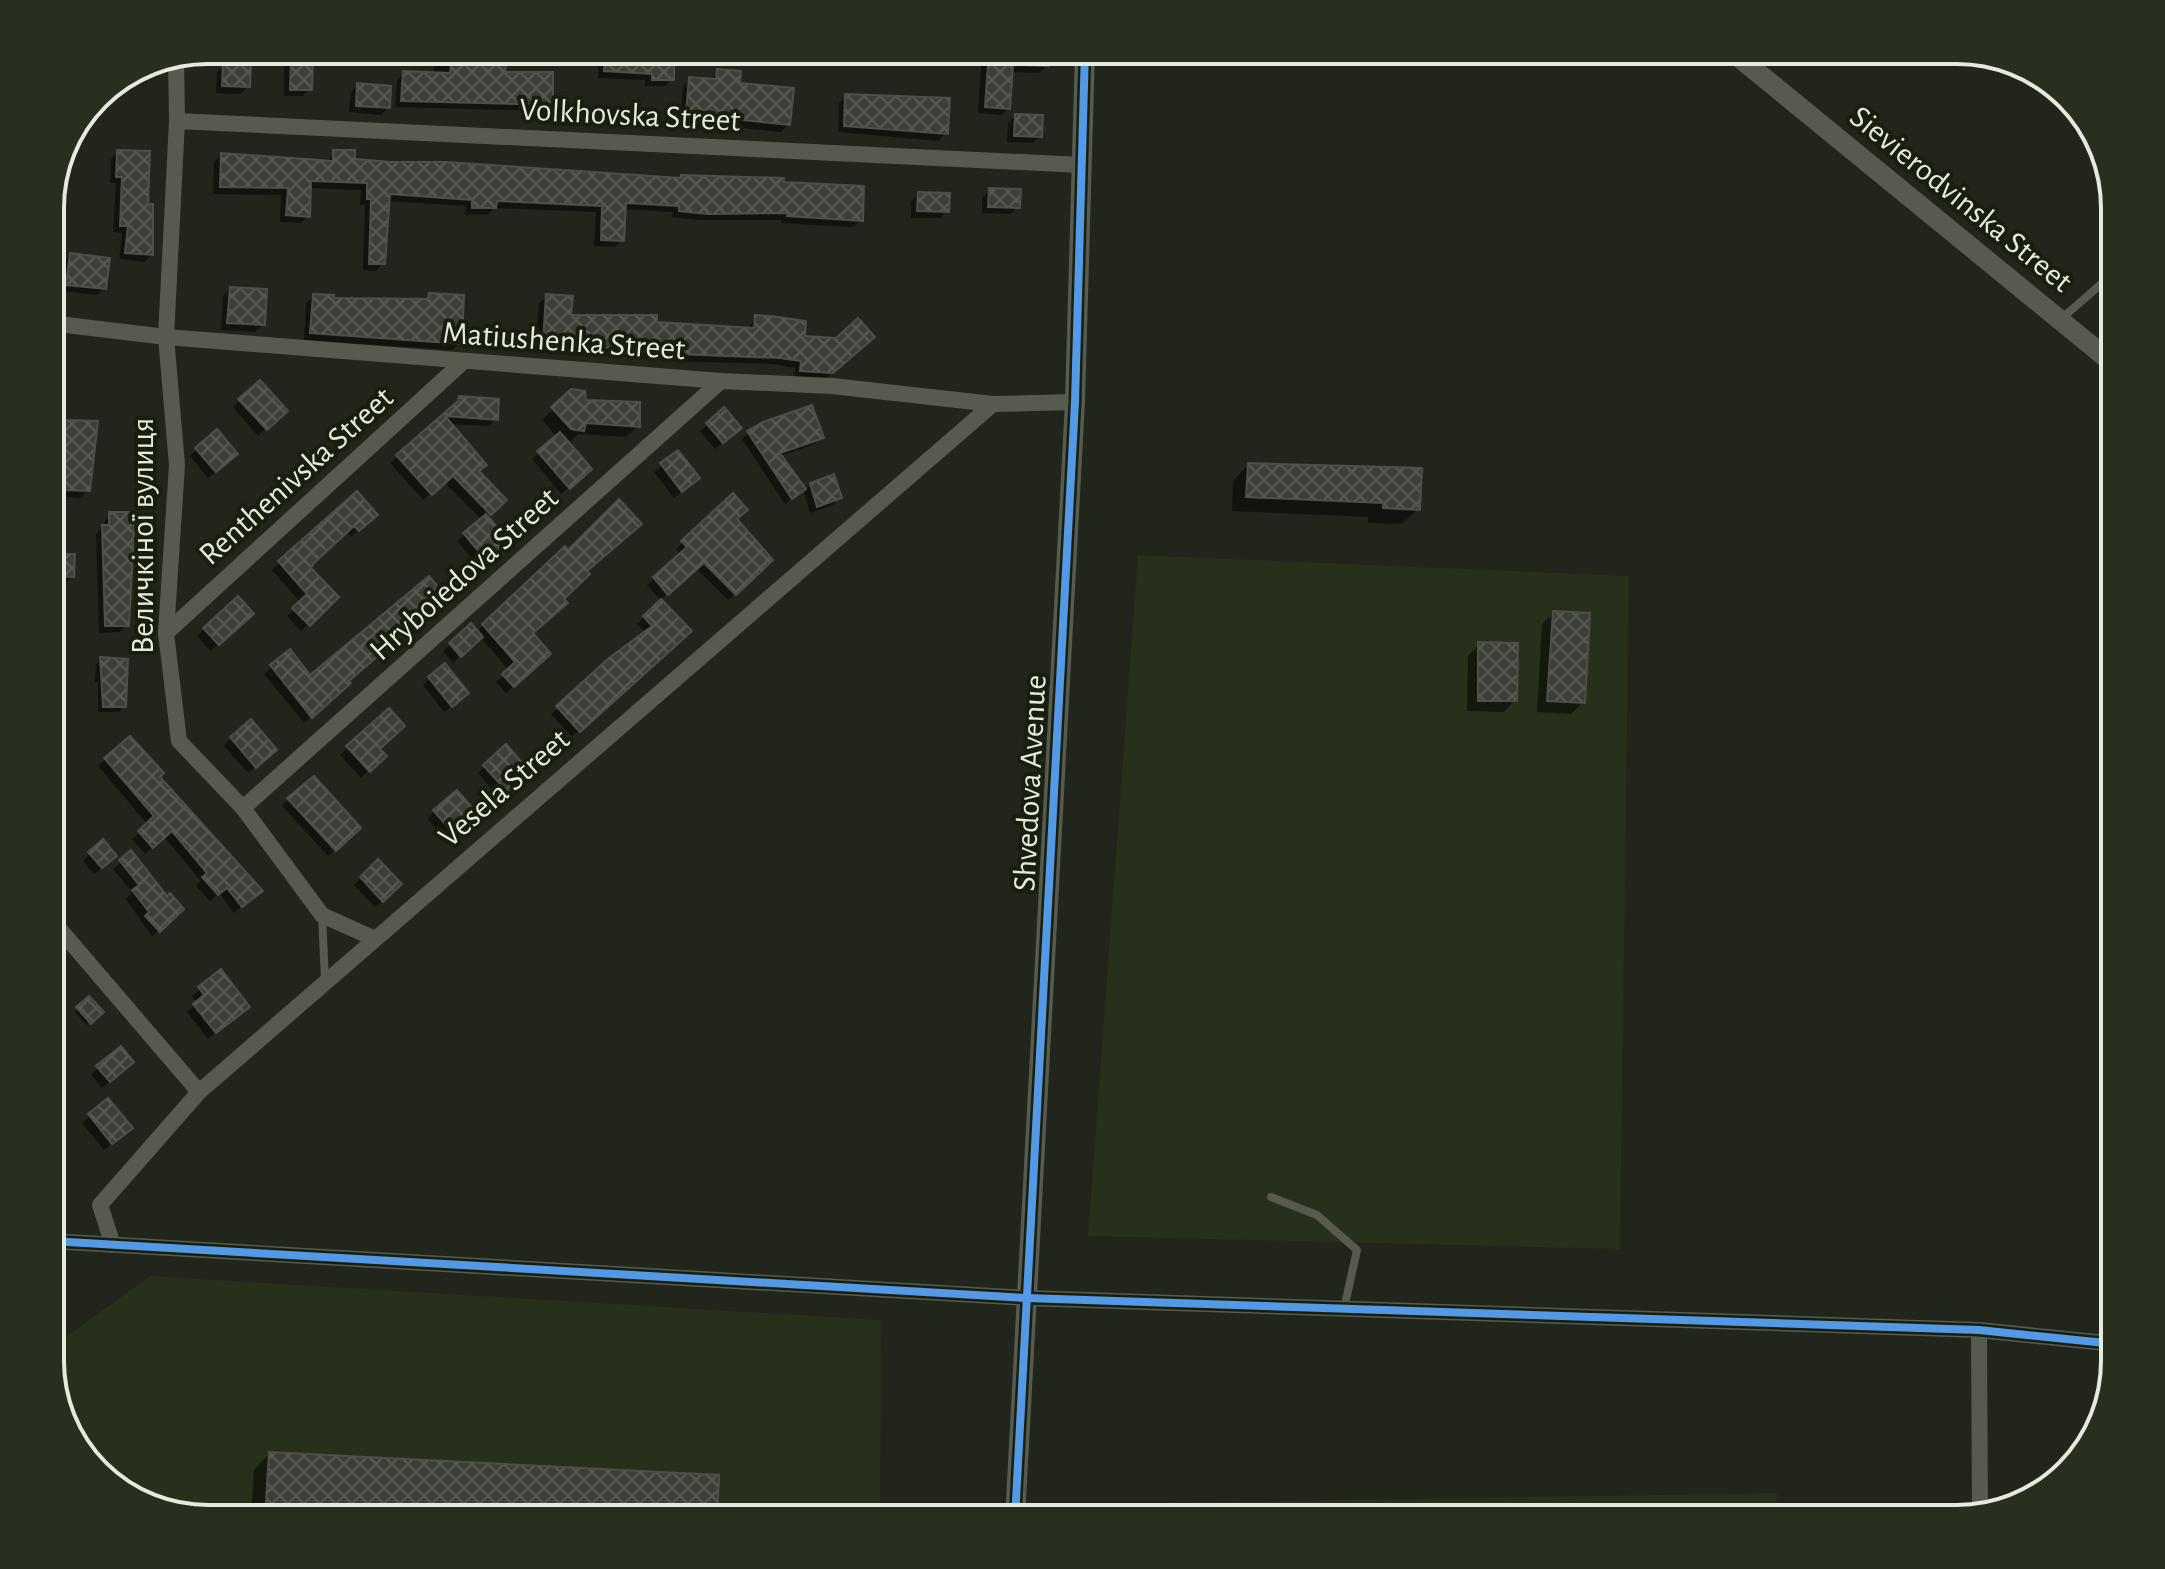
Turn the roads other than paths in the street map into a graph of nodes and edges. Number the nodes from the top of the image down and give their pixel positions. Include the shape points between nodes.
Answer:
1 (1085, 64) edge
2 (1747, 64) edge
3 (176, 68) edge
4 (177, 121) junction
5 (1081, 165) junction
6 (2101, 284) edge
7 (2060, 319) junction
8 (64, 325) edge
9 (166, 337) junction
10 (2101, 353) edge
11 (464, 361) junction
12 (721, 381) junction
13 (1075, 402) junction
14 (993, 404) junction
15 (166, 633) junction
16 (243, 808) junction
17 (322, 915) junction
18 (64, 934) edge
19 (373, 938) junction
20 (325, 980) junction
21 (199, 1092) junction
22 (1271, 1197) dead end
23 (64, 1242) edge
24 (113, 1245) junction
25 (1026, 1298) junction
26 (1344, 1310) junction
27 (1979, 1330) junction
28 (2101, 1343) edge
29 (1980, 1503) edge
30 (1016, 1505) edge

1 - 5 street, Shvedova Avenue
2 - 7 street, Sievierodvinska Street
3 - 4 street, Величкіної вулиця
4 - 5 street, Volkhovska Street
4 - 9 street, Величкіної вулиця
5 - 13 street, Shvedova Avenue
6 - 7 lane
7 - 10 street, Sievierodvinska Street
8 - 9 street, Matiushenka Street
9 - 11 street, Matiushenka Street
9 - 15 street, Величкіної вулиця via 177,465
11 - 12 street, Matiushenka Street
11 - 15 street, Renthenivska Street
12 - 14 street, Matiushenka Street via 832,386
12 - 16 street, Hryboiedova Street
13 - 14 street, Matiushenka Street
13 - 25 street, Shvedova Avenue
14 - 19 street, Vesela Street
15 - 16 street, Величкіної вулиця via 179,741
16 - 17 street, Величкіної вулиця
17 - 19 street, Величкіної вулиця
17 - 20 lane
18 - 21 street
19 - 20 street, Vesela Street
20 - 21 street, Vesela Street
21 - 24 street, Vesela Street via 100,1205
22 - 26 lane via 1317,1215 1357,1250
23 - 24 street
24 - 25 street
25 - 26 street
25 - 30 street, Shvedova Avenue
26 - 27 street
27 - 28 street
27 - 29 street

